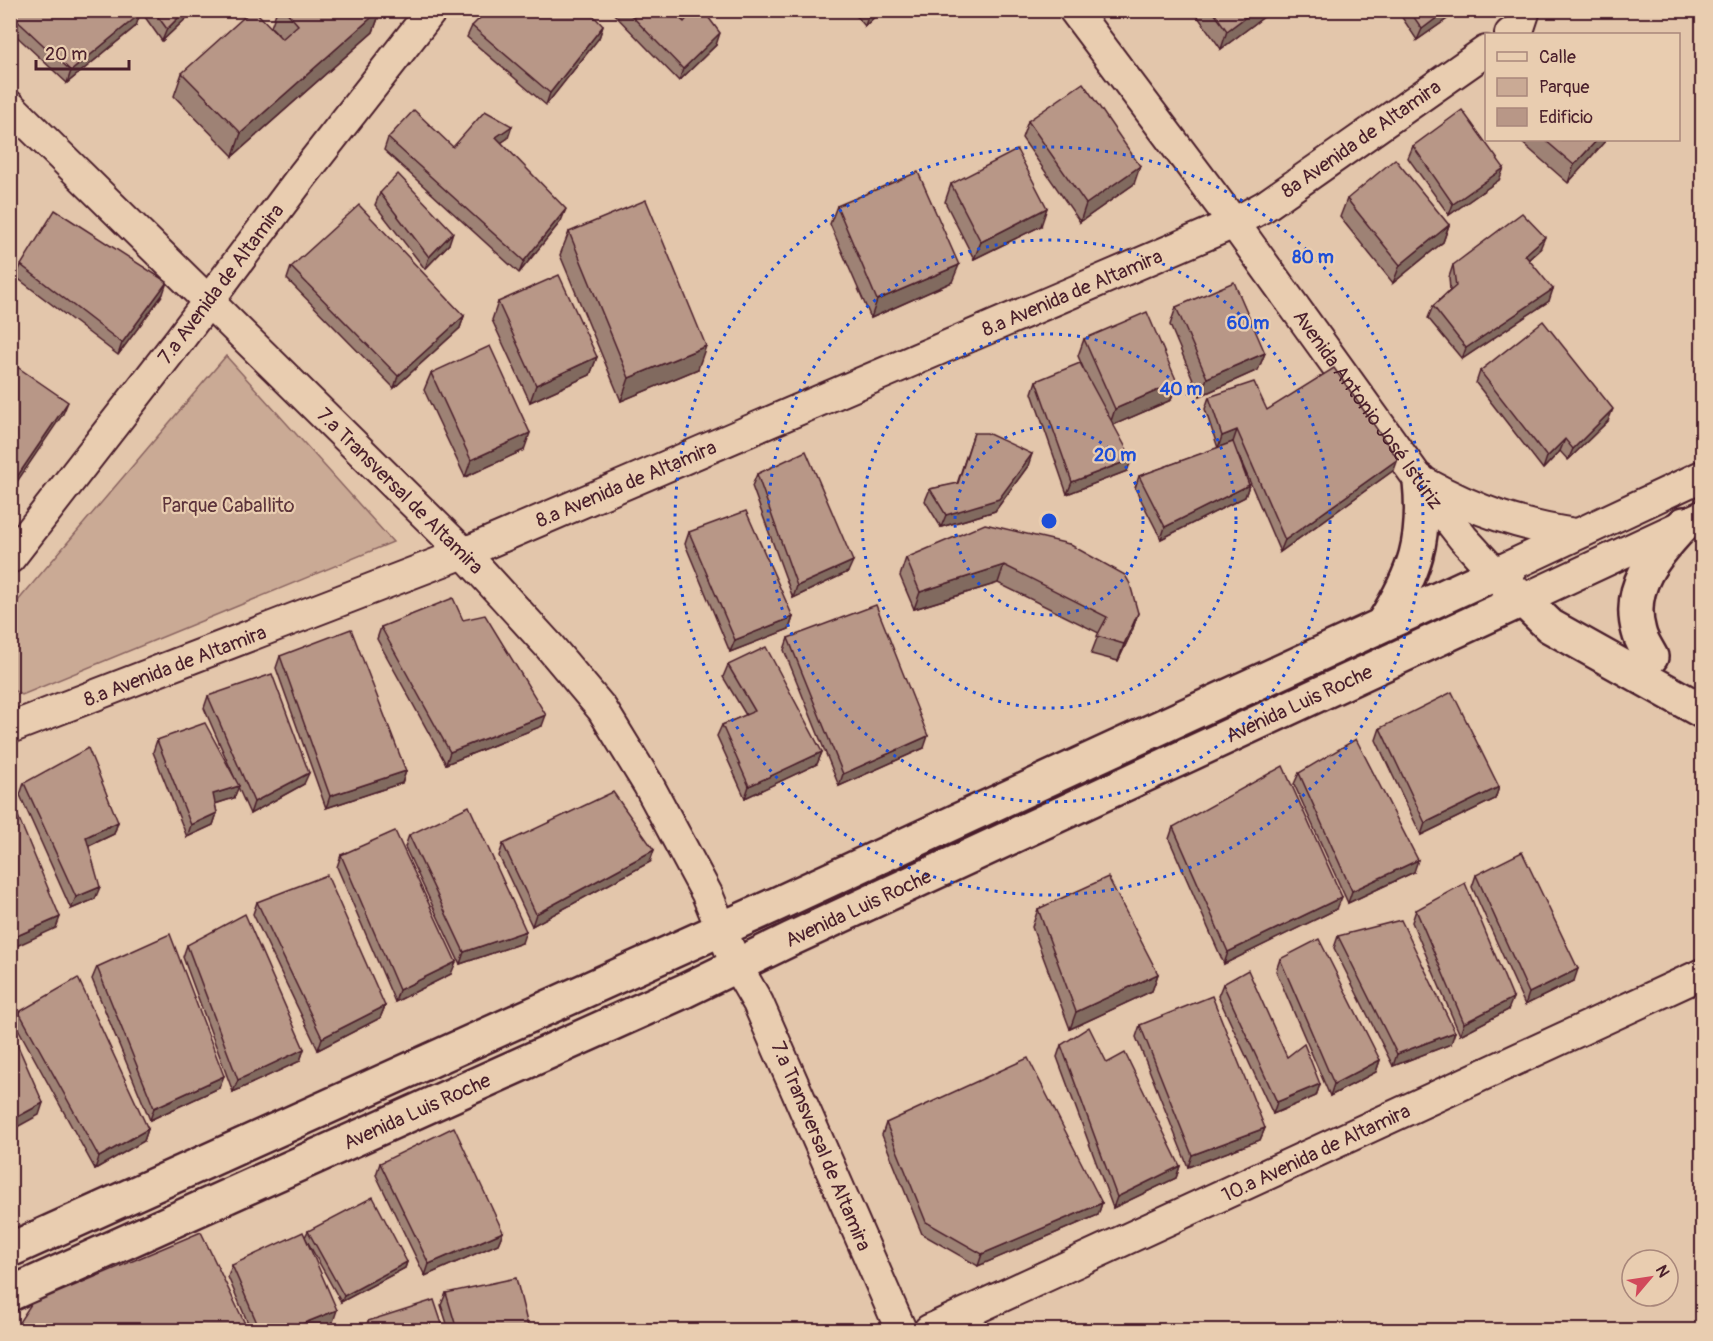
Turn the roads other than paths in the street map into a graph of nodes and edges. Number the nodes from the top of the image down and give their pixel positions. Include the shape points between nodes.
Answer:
1 (432, 10) edge
2 (1074, 10) edge
3 (1525, 10) edge
4 (1512, 33) edge
5 (1485, 52) edge
6 (10, 106) edge
7 (1234, 224) junction
8 (208, 302) junction
9 (1702, 476) edge
10 (1420, 481) junction
11 (1693, 520) edge
12 (1576, 534) junction
13 (464, 553) junction
14 (10, 558) edge
15 (1495, 573) junction
16 (1524, 599) junction
17 (1384, 622) junction
18 (1652, 657) junction
19 (1702, 686) edge
20 (1702, 711) edge
21 (15, 724) edge
22 (722, 928) junction
23 (736, 965) junction
24 (1702, 974) edge
25 (10, 1250) edge
26 (10, 1294) edge
27 (901, 1330) edge
28 (929, 1330) edge

1 - 8 street, 7.ª Avenida de Altamira
2 - 7 street, Avenida Antonio José Istúriz
3 - 4 street via 1519,28
5 - 7 street, 8ª Avenida de Altamira via 1273,201
6 - 8 street, 7.ª Transversal de Altamira
7 - 10 street, Avenida Antonio José Istúriz
7 - 13 street, 8.ª Avenida de Altamira
8 - 13 street, 7.ª Transversal de Altamira
8 - 14 street, 7.ª Avenida de Altamira
9 - 12 street, Avenida Luis Roche
10 - 12 street via 1488,513
10 - 15 street, Avenida Antonio José Istúriz
10 - 17 main road via 1423,503 1418,551 1405,587
11 - 16 street, Avenida Luis Roche
11 - 18 main road via 1655,556 1642,576 1636,596 1639,634
12 - 15 street, Avenida Luis Roche
13 - 21 street, 8.ª Avenida de Altamira
13 - 22 street, 7.ª Transversal de Altamira via 602,709 648,784
15 - 16 main road, Avenida Antonio José Istúriz
15 - 17 main road, Avenida Luis Roche
16 - 18 main road, Avenida Antonio José Istúriz via 1562,610
16 - 20 main road, Avenida Antonio José Istúriz via 1550,626
16 - 23 main road, Avenida Luis Roche
17 - 22 main road, Avenida Luis Roche
18 - 19 main road, Avenida Antonio José Istúriz
22 - 23 street, 7.ª Transversal de Altamira
22 - 25 main road, Avenida Luis Roche
23 - 26 main road, Avenida Luis Roche
23 - 27 street, 7.ª Transversal de Altamira via 758,1003
24 - 28 street, 10.ª Avenida de Altamira

